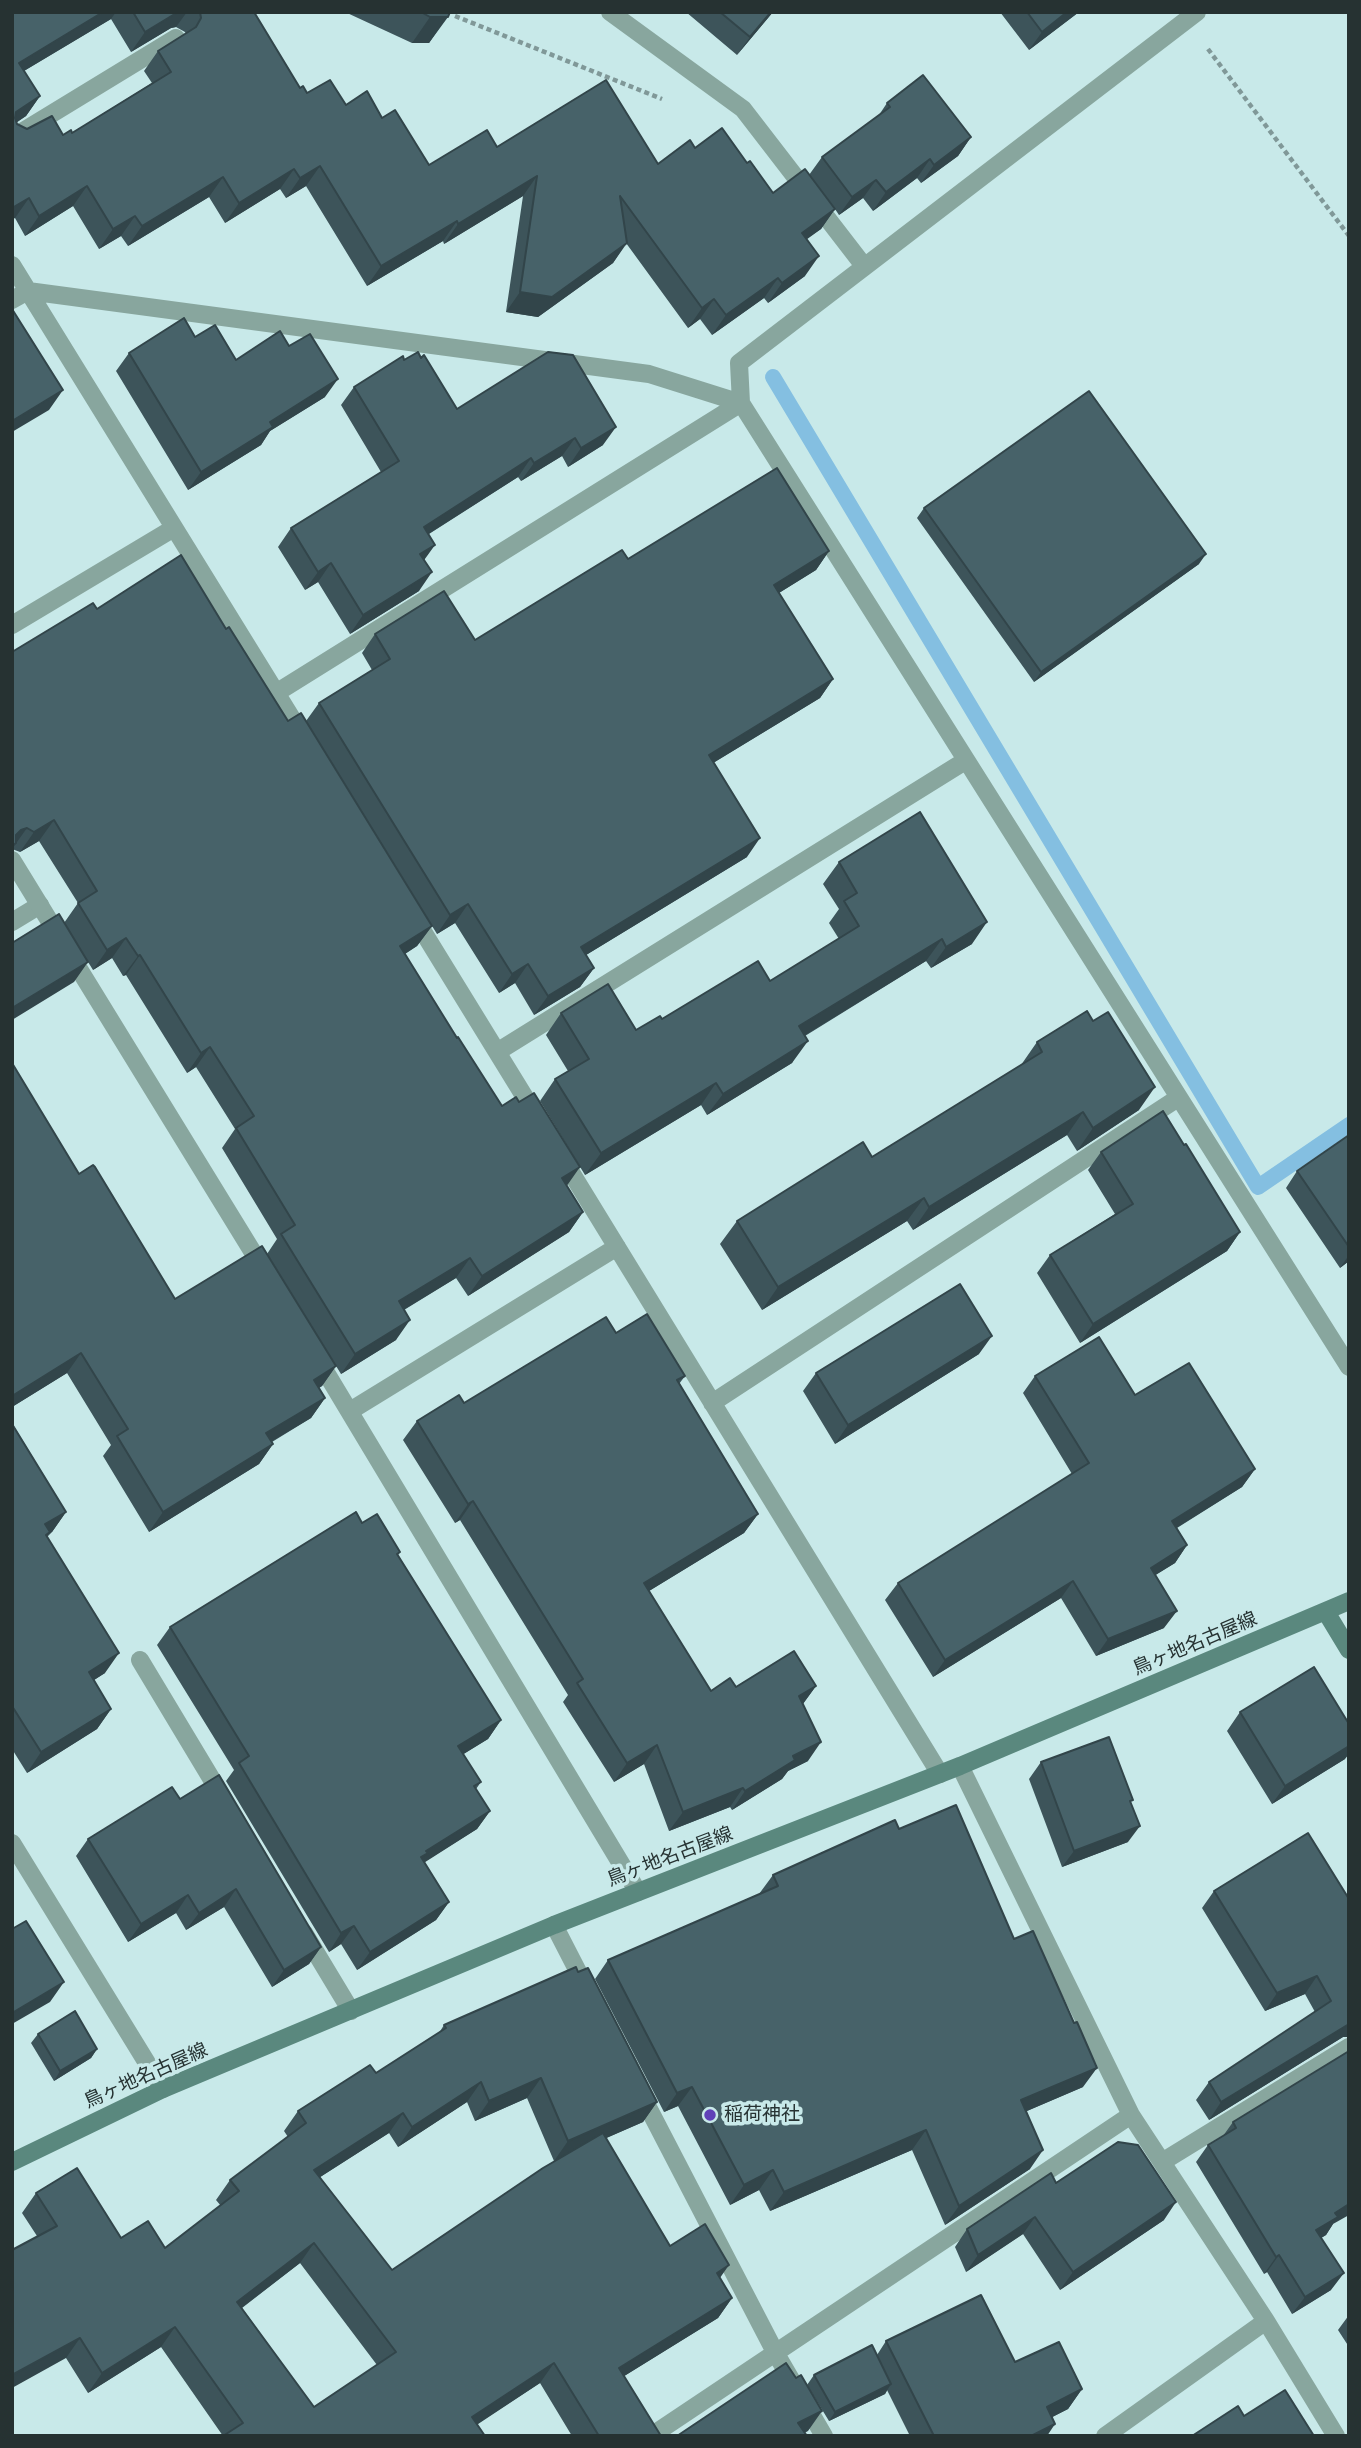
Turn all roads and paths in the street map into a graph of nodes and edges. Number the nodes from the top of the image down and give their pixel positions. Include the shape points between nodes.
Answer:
1 (610, 12) edge
2 (455, 16) dead end
3 (1192, 16) edge
4 (176, 38) edge
5 (662, 99) dead end
6 (12, 138) edge
7 (1349, 236) edge
8 (12, 265) edge
9 (864, 266) junction
10 (28, 291) junction
11 (12, 300) edge
12 (741, 403) junction
13 (174, 527) junction
14 (12, 625) edge
15 (276, 693) junction
16 (312, 751) edge
17 (965, 761) junction
18 (12, 860) edge
19 (404, 901) edge
20 (40, 905) junction
21 (12, 922) edge
22 (497, 1052) junction
23 (1178, 1098) junction
24 (617, 1247) junction
25 (278, 1293) edge
26 (306, 1340) edge
27 (1347, 1359) edge
28 (712, 1403) junction
29 (350, 1410) junction
30 (1349, 1601) edge
31 (1326, 1612) junction
32 (1349, 1650) edge
33 (140, 1660) dead end
34 (960, 1766) junction
35 (940, 1774) junction
36 (232, 1812) edge
37 (12, 1843) edge
38 (638, 1892) junction
39 (295, 1917) edge
40 (554, 1925) junction
41 (351, 2011) junction
42 (598, 2011) edge
43 (1349, 2047) edge
44 (630, 2072) edge
45 (163, 2089) junction
46 (1131, 2115) junction
47 (12, 2162) edge
48 (1162, 2162) junction
49 (1266, 2321) junction
50 (775, 2353) junction
51 (651, 2436) edge
52 (824, 2436) edge
53 (1105, 2436) edge
54 (1336, 2436) edge

1 - 9 street via 743,109
2 - 5 path
3 - 7 path
3 - 9 street
4 - 6 street
8 - 10 street
9 - 12 street via 739,363
10 - 11 street
10 - 12 street via 649,374
10 - 13 street
12 - 15 street
12 - 17 street
13 - 14 street
13 - 15 street
15 - 16 street
17 - 22 street
17 - 23 street
18 - 20 street
19 - 22 street
20 - 21 street
20 - 25 street
22 - 24 street
23 - 27 street
23 - 28 street
24 - 28 street
24 - 29 street
26 - 29 street
28 - 35 street
29 - 38 street
30 - 31 main road, 鳥ヶ地名古屋線
31 - 32 main road
31 - 34 main road, 鳥ヶ地名古屋線
33 - 36 street
34 - 35 main road, 鳥ヶ地名古屋線
34 - 46 street
35 - 38 main road, 鳥ヶ地名古屋線
37 - 45 street
38 - 40 main road, 鳥ヶ地名古屋線
39 - 41 street
40 - 41 main road, 鳥ヶ地名古屋線
40 - 42 street
41 - 45 main road, 鳥ヶ地名古屋線
43 - 48 street
44 - 50 street
45 - 47 main road, 鳥ヶ地名古屋線
46 - 48 street
46 - 50 street
48 - 49 street
49 - 53 street
49 - 54 street
50 - 51 street
50 - 52 street

